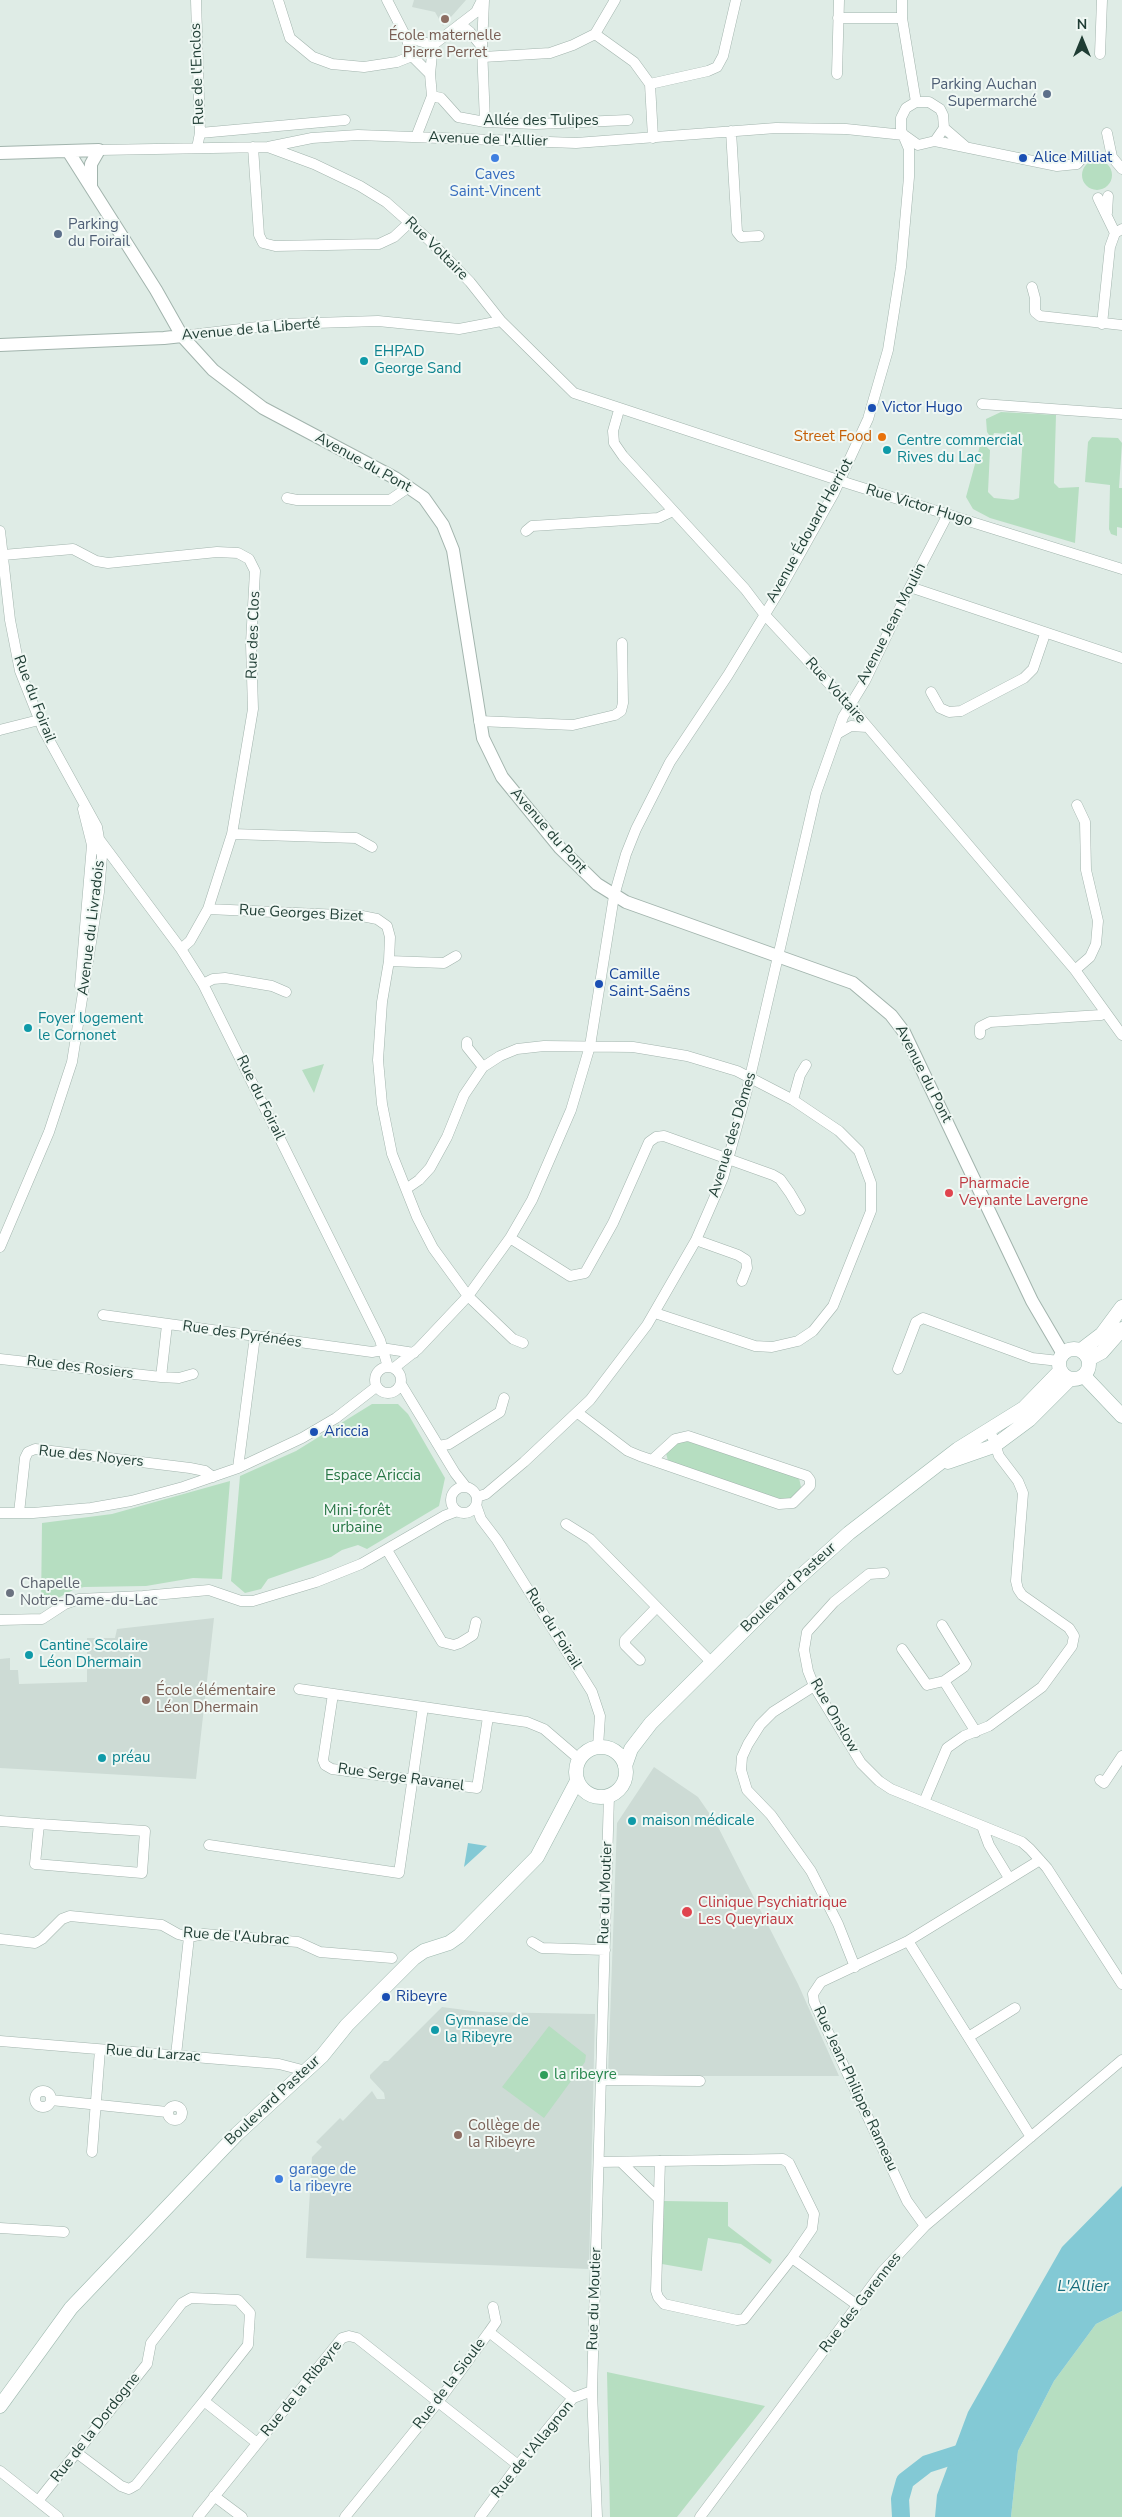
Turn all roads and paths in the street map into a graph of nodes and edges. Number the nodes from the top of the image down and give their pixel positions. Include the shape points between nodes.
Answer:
1 (196, 0) edge
2 (278, 0) edge
3 (388, 0) edge
4 (483, 0) edge
5 (615, 0) edge
6 (736, 0) edge
7 (839, 0) edge
8 (902, 0) edge
9 (1102, 0) edge
10 (838, 18) junction
11 (902, 18) junction
12 (460, 24) junction
13 (595, 34) junction
14 (406, 37) junction
15 (434, 45) junction
16 (483, 52) junction
17 (1100, 54) dead end
18 (412, 56) junction
19 (430, 74) junction
20 (837, 74) dead end
21 (650, 84) junction
22 (432, 96) junction
23 (916, 102) junction
24 (901, 118) junction
25 (345, 120) dead end
26 (628, 120) dead end
27 (485, 122) junction
28 (944, 128) junction
29 (731, 131) junction
30 (877, 132) junction
31 (200, 133) junction
32 (1107, 133) dead end
33 (904, 135) junction
34 (416, 137) junction
35 (653, 138) junction
36 (935, 142) junction
37 (253, 147) junction
38 (268, 147) junction
39 (967, 147) junction
40 (197, 148) junction
41 (99, 150) junction
42 (68, 151) junction
43 (0, 153) edge
44 (1085, 155) dead end
45 (1120, 168) edge
46 (91, 186) junction
47 (1103, 197) dead end
48 (410, 222) junction
49 (1119, 231) edge
50 (759, 236) dead end
51 (1032, 287) dead end
52 (502, 321) junction
53 (1102, 324) junction
54 (1122, 325) edge
55 (182, 336) junction
56 (0, 345) edge
57 (574, 393) joint
58 (982, 404) dead end
59 (620, 410) junction
60 (1122, 414) edge
61 (840, 481) junction
62 (409, 487) junction
63 (288, 498) dead end
64 (673, 511) junction
65 (948, 514) junction
66 (0, 531) edge
67 (526, 531) dead end
68 (3, 555) junction
69 (1122, 569) edge
70 (910, 587) junction
71 (764, 614) junction
72 (5, 621) edge
73 (1046, 634) junction
74 (622, 643) dead end
75 (1122, 658) edge
76 (931, 692) dead end
77 (849, 705) junction
78 (39, 720) junction
79 (479, 721) junction
80 (867, 727) junction
81 (0, 730) edge
82 (838, 734) junction
83 (1077, 805) dead end
84 (232, 834) junction
85 (95, 842) junction
86 (372, 847) dead end
87 (102, 856) junction
88 (116, 860) junction
89 (614, 896) junction
90 (208, 908) junction
91 (181, 949) junction
92 (456, 956) dead end
93 (778, 956) junction
94 (389, 961) junction
95 (1075, 970) junction
96 (203, 984) junction
97 (286, 992) dead end
98 (1105, 1012) junction
99 (79, 1018) junction
100 (980, 1034) dead end
101 (1122, 1035) edge
102 (467, 1042) dead end
103 (590, 1046) junction
104 (806, 1065) dead end
105 (483, 1067) junction
106 (751, 1078) junction
107 (793, 1100) junction
108 (728, 1159) junction
109 (406, 1189) junction
110 (800, 1210) dead end
111 (510, 1238) junction
112 (696, 1240) junction
113 (0, 1247) edge
114 (742, 1281) dead end
115 (468, 1296) junction
116 (1122, 1307) edge
117 (655, 1313) junction
118 (103, 1315) dead end
119 (167, 1325) junction
120 (1122, 1329) edge
121 (255, 1336) junction
122 (523, 1343) dead end
123 (382, 1349) junction
124 (414, 1353) junction
125 (1085, 1355) junction
126 (0, 1359) edge
127 (1063, 1366) junction
128 (391, 1367) junction
129 (898, 1369) dead end
130 (378, 1371) junction
131 (193, 1374) dead end
132 (1084, 1376) junction
133 (161, 1377) junction
134 (401, 1384) junction
135 (376, 1388) junction
136 (392, 1393) junction
137 (504, 1398) dead end
138 (412, 1402) junction
139 (578, 1413) junction
140 (1122, 1416) edge
141 (990, 1430) junction
142 (439, 1446) junction
143 (994, 1446) junction
144 (652, 1460) junction
145 (938, 1466) junction
146 (238, 1468) junction
147 (454, 1473) junction
148 (213, 1477) junction
149 (466, 1487) junction
150 (453, 1493) junction
151 (477, 1501) junction
152 (462, 1512) junction
153 (0, 1513) edge
154 (19, 1513) junction
155 (481, 1520) junction
156 (566, 1524) dead end
157 (387, 1550) junction
158 (884, 1573) dead end
159 (657, 1607) junction
160 (0, 1620) edge
161 (476, 1622) dead end
162 (942, 1625) dead end
163 (902, 1649) dead end
164 (640, 1660) dead end
165 (711, 1662) junction
166 (944, 1681) junction
167 (814, 1686) junction
168 (299, 1689) dead end
169 (333, 1694) junction
170 (423, 1707) junction
171 (488, 1717) junction
172 (651, 1722) junction
173 (976, 1732) junction
174 (598, 1747) junction
175 (615, 1751) junction
176 (1122, 1756) edge
177 (579, 1759) junction
178 (625, 1766) junction
179 (412, 1779) junction
180 (1100, 1780) dead end
181 (578, 1781) junction
182 (589, 1793) junction
183 (609, 1795) junction
184 (924, 1802) junction
185 (559, 1814) junction
186 (0, 1821) edge
187 (39, 1824) junction
188 (982, 1826) junction
189 (209, 1845) dead end
190 (1040, 1860) junction
191 (1010, 1878) junction
192 (189, 1937) junction
193 (0, 1940) edge
194 (908, 1941) junction
195 (532, 1942) dead end
196 (605, 1950) junction
197 (392, 1958) dead end
198 (855, 1966) junction
199 (1122, 1984) edge
200 (1015, 2008) dead end
201 (970, 2036) junction
202 (0, 2041) edge
203 (100, 2050) junction
204 (176, 2055) junction
205 (1122, 2060) edge
206 (306, 2071) junction
207 (601, 2080) junction
208 (700, 2080) dead end
209 (50, 2100) dead end
210 (96, 2104) junction
211 (167, 2112) dead end
212 (1031, 2136) junction
213 (92, 2152) dead end
214 (660, 2161) junction
215 (599, 2162) junction
216 (622, 2162) junction
217 (658, 2198) junction
218 (925, 2226) junction
219 (0, 2228) edge
220 (64, 2232) dead end
221 (792, 2258) junction
222 (857, 2305) junction
223 (493, 2306) dead end
224 (489, 2332) junction
225 (592, 2391) junction
226 (572, 2398) junction
227 (204, 2401) junction
228 (438, 2402) junction
229 (0, 2406) edge
230 (257, 2443) junction
231 (77, 2453) junction
232 (518, 2465) junction
233 (1, 2472) edge
234 (214, 2496) junction
235 (38, 2502) junction
236 (58, 2517) edge
237 (198, 2517) edge
238 (242, 2517) edge
239 (345, 2517) edge
240 (480, 2517) edge
241 (597, 2517) edge
242 (700, 2517) edge

1 - 31 street, Rue de l'Enclos
2 - 18 street via 290,38 313,57 332,64 364,67
3 - 14 street
4 - 12 street via 476,12
4 - 16 street
5 - 13 street
6 - 21 street via 723,56 717,67
7 - 10 street
8 - 11 street
9 - 17 street
10 - 11 street
10 - 20 street
11 - 23 street
12 - 15 street
12 - 16 street via 470,32
13 - 16 street via 550,53
13 - 21 street via 634,62
14 - 15 street
14 - 18 street
15 - 19 street
16 - 27 street
18 - 19 street
19 - 22 street
21 - 35 street
22 - 27 street, Allée des Tulipes via 440,98 458,117
22 - 34 street
23 - 24 street via 906,108
23 - 28 street via 929,102 940,109
24 - 30 street
24 - 33 street
25 - 31 street
26 - 27 street, Allée des Tulipes via 536,124
28 - 36 street
28 - 39 street
29 - 30 street, Avenue de l'Allier via 818,128
29 - 35 street, Avenue de l'Allier
29 - 50 street via 737,232 741,237
30 - 33 street, Avenue de l'Allier
31 - 40 street, Rue de l'Enclos
32 - 45 street via 1112,157
33 - 36 street via 918,145
33 - 61 street, Avenue Édouard Herriot via 909,149 909,177 895,317 870,413
34 - 35 street, Avenue de l'Allier via 576,143
34 - 38 street, Avenue de l'Allier via 328,136
36 - 39 street
37 - 38 street, Avenue de l'Allier
37 - 40 street, Avenue de l'Allier
37 - 48 street via 259,235 263,243 275,246 379,244 394,237
38 - 48 street, Rue Voltaire via 360,186
39 - 44 street via 1057,166 1077,164
40 - 41 street, Avenue de l'Allier
41 - 42 street
41 - 46 street via 92,164
42 - 43 street
42 - 46 street
46 - 55 street, Avenue du Pont
47 - 49 street via 1107,213
48 - 52 street, Rue Voltaire via 470,282
49 - 53 street via 1110,247
51 - 53 street via 1035,312 1040,316
52 - 55 street, Avenue de la Liberté via 458,329 378,321 283,324
52 - 57 street, Rue Voltaire
53 - 54 street
55 - 56 street, Avenue de la Liberté
55 - 62 street, Avenue du Pont via 213,370 263,408
57 - 59 street, Rue Victor Hugo
58 - 60 street
59 - 61 street, Rue Victor Hugo
59 - 64 street, Rue Voltaire via 613,431 614,443
61 - 65 street, Rue Victor Hugo
61 - 71 street, Avenue Édouard Herriot
62 - 63 street via 390,500
62 - 79 street, Avenue du Pont via 424,498 443,525 453,550
64 - 67 street via 658,518 532,526
64 - 71 street, Rue Voltaire
65 - 69 street, Rue Victor Hugo
65 - 70 street, Avenue Jean Moulin
66 - 68 street, Rue du Foirail
68 - 72 street, Rue du Foirail
68 - 84 street, Rue des Clos via 73,549 96,561 108,563 217,552 238,553 249,559 255,570 251,643 253,710
70 - 73 street
70 - 77 street, Avenue Jean Moulin via 865,681
71 - 77 street, Rue Voltaire
71 - 89 street, Avenue Édouard Herriot via 657,783 626,854
72 - 78 street, Rue du Foirail
73 - 75 street
73 - 76 street via 1033,669 1024,678 962,711 950,712 940,708
74 - 79 street via 623,703 621,711 615,715 574,725
77 - 80 street, Rue Voltaire
77 - 82 street, Avenue Jean Moulin
78 - 81 street
78 - 85 street, Rue du Foirail via 82,802
79 - 89 street, Avenue du Pont via 483,738 502,777 560,848
80 - 82 street via 851,726
80 - 95 street, Rue Voltaire
82 - 93 street, Avenue Jean Moulin via 807,824
83 - 95 street via 1085,822 1086,870 1098,921 1096,944 1090,957
84 - 86 street via 356,838
84 - 90 street, Rue des Clos
85 - 87 street, Rue du Foirail
85 - 88 street, Rue du Foirail
85 - 99 street, Avenue du Livradois via 80,965
87 - 88 street
87 - 99 street, Avenue du Livradois
88 - 91 street, Rue du Foirail
89 - 93 street, Avenue du Pont via 639,908
89 - 103 street, Avenue Édouard Herriot
90 - 91 street, Rue des Clos via 190,941
90 - 94 street, Rue Georges Bizet via 309,912 377,919 387,926
91 - 96 street, Rue du Foirail
92 - 94 street via 444,963
93 - 106 street, Avenue des Dômes
93 - 127 street, Avenue du Pont via 853,983 892,1015 904,1032
94 - 109 street, Rue Georges Bizet via 378,1060 382,1104 392,1154
95 - 98 street, Rue Voltaire
96 - 97 street via 225,978 272,986
96 - 123 street, Rue du Foirail
98 - 100 street via 1101,1015 990,1022 980,1026
98 - 101 street, Rue Voltaire
99 - 113 street, Avenue du Livradois via 72,1062 60,1104
102 - 105 street via 467,1047
103 - 105 street via 544,1046 518,1050
103 - 106 street via 663,1051 737,1071
103 - 111 street, Avenue Édouard Herriot via 561,1137 532,1200
104 - 107 street
105 - 109 street via 464,1095 430,1168
106 - 107 street
106 - 108 street, Avenue des Dômes
107 - 117 street via 839,1131 859,1151 871,1183 871,1210 833,1306 824,1320 798,1341 755,1346
108 - 110 street via 780,1179
108 - 111 street via 664,1136 649,1142 614,1223 585,1273 570,1276
108 - 112 street, Avenue des Dômes
109 - 115 street, Rue Georges Bizet via 433,1248
111 - 115 street, Avenue Édouard Herriot
112 - 114 street via 746,1260
112 - 117 street, Avenue des Dômes
115 - 122 street, Rue Georges Bizet via 513,1339
115 - 124 street, Avenue Édouard Herriot
116 - 125 main road
117 - 139 street, Avenue des Dômes
118 - 119 street, Rue des Pyrénées
119 - 121 street, Rue des Pyrénées
119 - 133 street
120 - 125 main road via 1102,1352
121 - 123 street, Rue des Pyrénées via 372,1352
121 - 146 street
123 - 124 street, Rue des Pyrénées
123 - 128 street, Rue du Foirail
123 - 130 street
124 - 128 street, Avenue Édouard Herriot
125 - 127 main road via 1072,1349
125 - 132 main road via 1089,1368
126 - 133 street, Rue des Rosiers
127 - 129 street via 923,1318 916,1322
127 - 132 main road
127 - 141 main road, Boulevard Pasteur via 1024,1408
127 - 143 main road, Boulevard Pasteur via 1029,1420
128 - 130 street
128 - 134 street via 400,1375
130 - 135 street via 374,1379
131 - 133 street, Rue des Rosiers via 179,1378
132 - 140 main road
134 - 136 street
134 - 138 street
135 - 136 street via 383,1393
135 - 146 street via 314,1432
136 - 138 street
137 - 142 street via 500,1412 449,1444
138 - 142 street
139 - 144 street via 628,1451
139 - 151 street, Avenue des Dômes
141 - 143 street
141 - 145 main road, Boulevard Pasteur
142 - 147 street
143 - 145 main road, Boulevard Pasteur
143 - 173 street via 1024,1493 1018,1589 1069,1628 1074,1636 1072,1646 1042,1687
144 - 144 street via 675,1438 688,1436 807,1476 810,1486 793,1504 779,1504
145 - 165 main road, Boulevard Pasteur via 849,1532
146 - 148 street
147 - 149 street
147 - 150 street
148 - 154 street via 112,1505
148 - 154 street, Rue des Noyers via 205,1471 190,1468 35,1449 25,1458
149 - 150 street
149 - 151 street via 475,1492
150 - 152 street via 451,1501
151 - 152 street
151 - 155 street, Rue du Foirail
152 - 155 street, Rue du Foirail
152 - 157 street via 444,1516
153 - 154 street
155 - 174 street, Rue du Foirail via 497,1540 592,1692 600,1716
156 - 159 street via 590,1540
157 - 160 street via 337,1575 253,1601 241,1601 209,1590 79,1599 42,1619
157 - 161 street via 442,1642 460,1643 472,1635
158 - 167 street, Rue Onslow via 869,1574 834,1602 807,1632 804,1650
159 - 164 street via 625,1640 625,1645
159 - 165 street
162 - 166 street via 966,1664
163 - 166 street via 927,1684
165 - 172 main road, Boulevard Pasteur
166 - 173 street
167 - 184 street, Rue Onslow via 869,1773 891,1789
167 - 198 street via 773,1712 760,1725 742,1757 741,1770 747,1790 771,1815 811,1871
168 - 169 street
169 - 170 street
169 - 179 street, Rue Serge Ravanel via 323,1760 325,1766
170 - 171 street
170 - 179 street
171 - 177 street via 536,1725
171 - 179 street, Rue Serge Ravanel via 477,1788
172 - 175 main road, Boulevard Pasteur
172 - 178 main road, Boulevard Pasteur via 631,1749
173 - 184 street via 947,1748
174 - 175 main road
174 - 177 main road
175 - 178 main road
176 - 180 street via 1104,1783
177 - 181 main road
178 - 183 main road via 621,1786
179 - 189 street via 399,1872
181 - 182 main road
181 - 185 main road, Boulevard Pasteur
182 - 183 main road
182 - 185 main road, Boulevard Pasteur
183 - 196 street, Rue du Moutier
184 - 188 street, Rue Onslow
185 - 206 main road, Boulevard Pasteur via 537,1857 497,1898 459,1936 414,1958
186 - 187 street
187 - 187 street via 145,1831 142,1873 35,1864
188 - 190 street, Rue Onslow via 1022,1842
188 - 191 street
190 - 191 street
190 - 199 street, Rue Onslow
191 - 194 street, Rue Jean-Philippe Rameau
192 - 193 street, Rue de l'Aubrac via 162,1925 70,1916 62,1919 35,1943
192 - 197 street, Rue de l'Aubrac via 204,1934 298,1942 320,1952
192 - 204 street
194 - 198 street, Rue Jean-Philippe Rameau
194 - 201 street
195 - 196 street via 542,1948
196 - 207 street, Rue du Moutier
198 - 218 street, Rue Jean-Philippe Rameau via 821,1982 813,1994 814,2002 907,2201
200 - 201 street
201 - 212 street
202 - 203 street, Rue du Larzac
203 - 204 street, Rue du Larzac
203 - 210 street
204 - 206 street, Rue du Larzac via 279,2064
205 - 212 street, Rue des Garennes
206 - 229 main road, Boulevard Pasteur via 237,2134 100,2276 66,2315
207 - 208 street
207 - 215 street, Rue du Moutier
209 - 210 street
210 - 211 street
210 - 213 street
212 - 218 street, Rue des Garennes
214 - 216 street
214 - 217 street
214 - 221 street via 783,2159 789,2163 814,2214 812,2229
215 - 216 street
215 - 225 street, Rue du Moutier
216 - 217 street
217 - 221 street via 656,2291 664,2304 744,2319
218 - 222 street, Rue des Garennes via 882,2272
219 - 220 street
221 - 222 street
222 - 242 street, Rue des Garennes
223 - 224 street via 496,2322
224 - 226 street, Rue de la Sioule
224 - 228 street, Rue de la Sioule
225 - 226 street, Rue de l'Allagnon
225 - 241 street, Rue du Moutier
226 - 232 street, Rue de l'Allagnon
227 - 230 street
227 - 231 street, Rue de la Dordogne via 136,2485 129,2489
227 - 231 street, Rue de la Dordogne via 248,2345 250,2313 238,2300 191,2298 182,2303 151,2343 147,2364
228 - 230 street, Rue de la Ribeyre via 357,2338 349,2336 342,2338
228 - 232 street, Rue de la Ribeyre
228 - 239 street, Rue de la Sioule
230 - 234 street, Rue de la Ribeyre
231 - 235 street, Rue de la Dordogne
232 - 240 street, Rue de l'Allagnon
233 - 235 street
234 - 237 street, Rue de la Ribeyre
234 - 238 street
235 - 236 street

